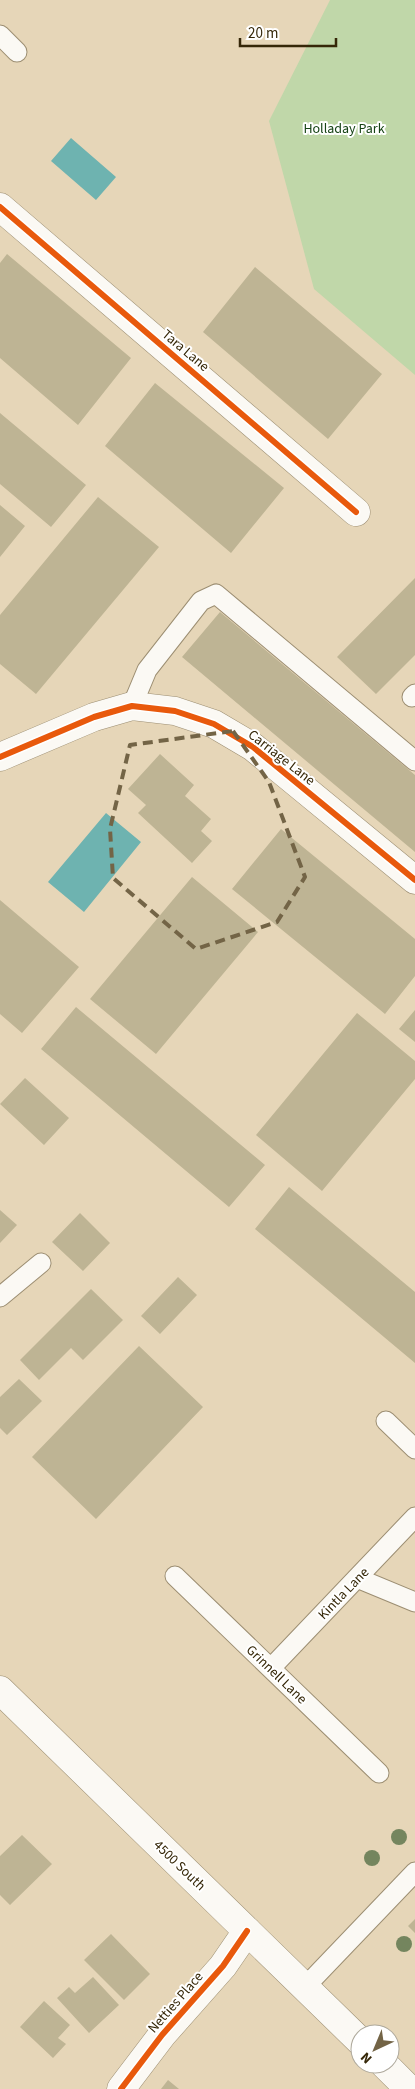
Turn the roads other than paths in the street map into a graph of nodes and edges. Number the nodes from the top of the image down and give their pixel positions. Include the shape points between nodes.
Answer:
1 (0, 35) edge
2 (17, 52) dead end
3 (0, 207) edge
4 (356, 512) dead end
5 (132, 706) junction
6 (0, 757) edge
7 (415, 761) edge
8 (415, 880) edge
9 (41, 1263) dead end
10 (0, 1297) edge
11 (386, 1421) dead end
12 (415, 1450) edge
13 (415, 1518) edge
14 (175, 1576) dead end
15 (357, 1578) junction
16 (415, 1602) edge
17 (271, 1668) junction
18 (0, 1690) edge
19 (379, 1773) dead end
20 (415, 1872) edge
21 (248, 1931) junction
22 (304, 1987) junction
23 (350, 2031) edge
24 (394, 2074) edge
25 (121, 2089) edge
26 (410, 2089) edge

1 - 2 lane
3 - 4 street, Tara Lane
5 - 6 street, Carriage Lane via 94,717
5 - 7 lane via 147,670 201,600 216,594
5 - 8 street, Carriage Lane via 175,711 214,724 253,747
9 - 10 lane
11 - 12 lane
13 - 15 lane, Kintla Lane
14 - 17 lane, Grinnell Lane
15 - 16 lane
15 - 17 lane, Kintla Lane
17 - 19 lane, Grinnell Lane
18 - 21 street, 4500 South
20 - 22 lane
21 - 22 street, 4500 South
21 - 25 street, Netties Place
22 - 23 street, 4500 South
24 - 26 street

